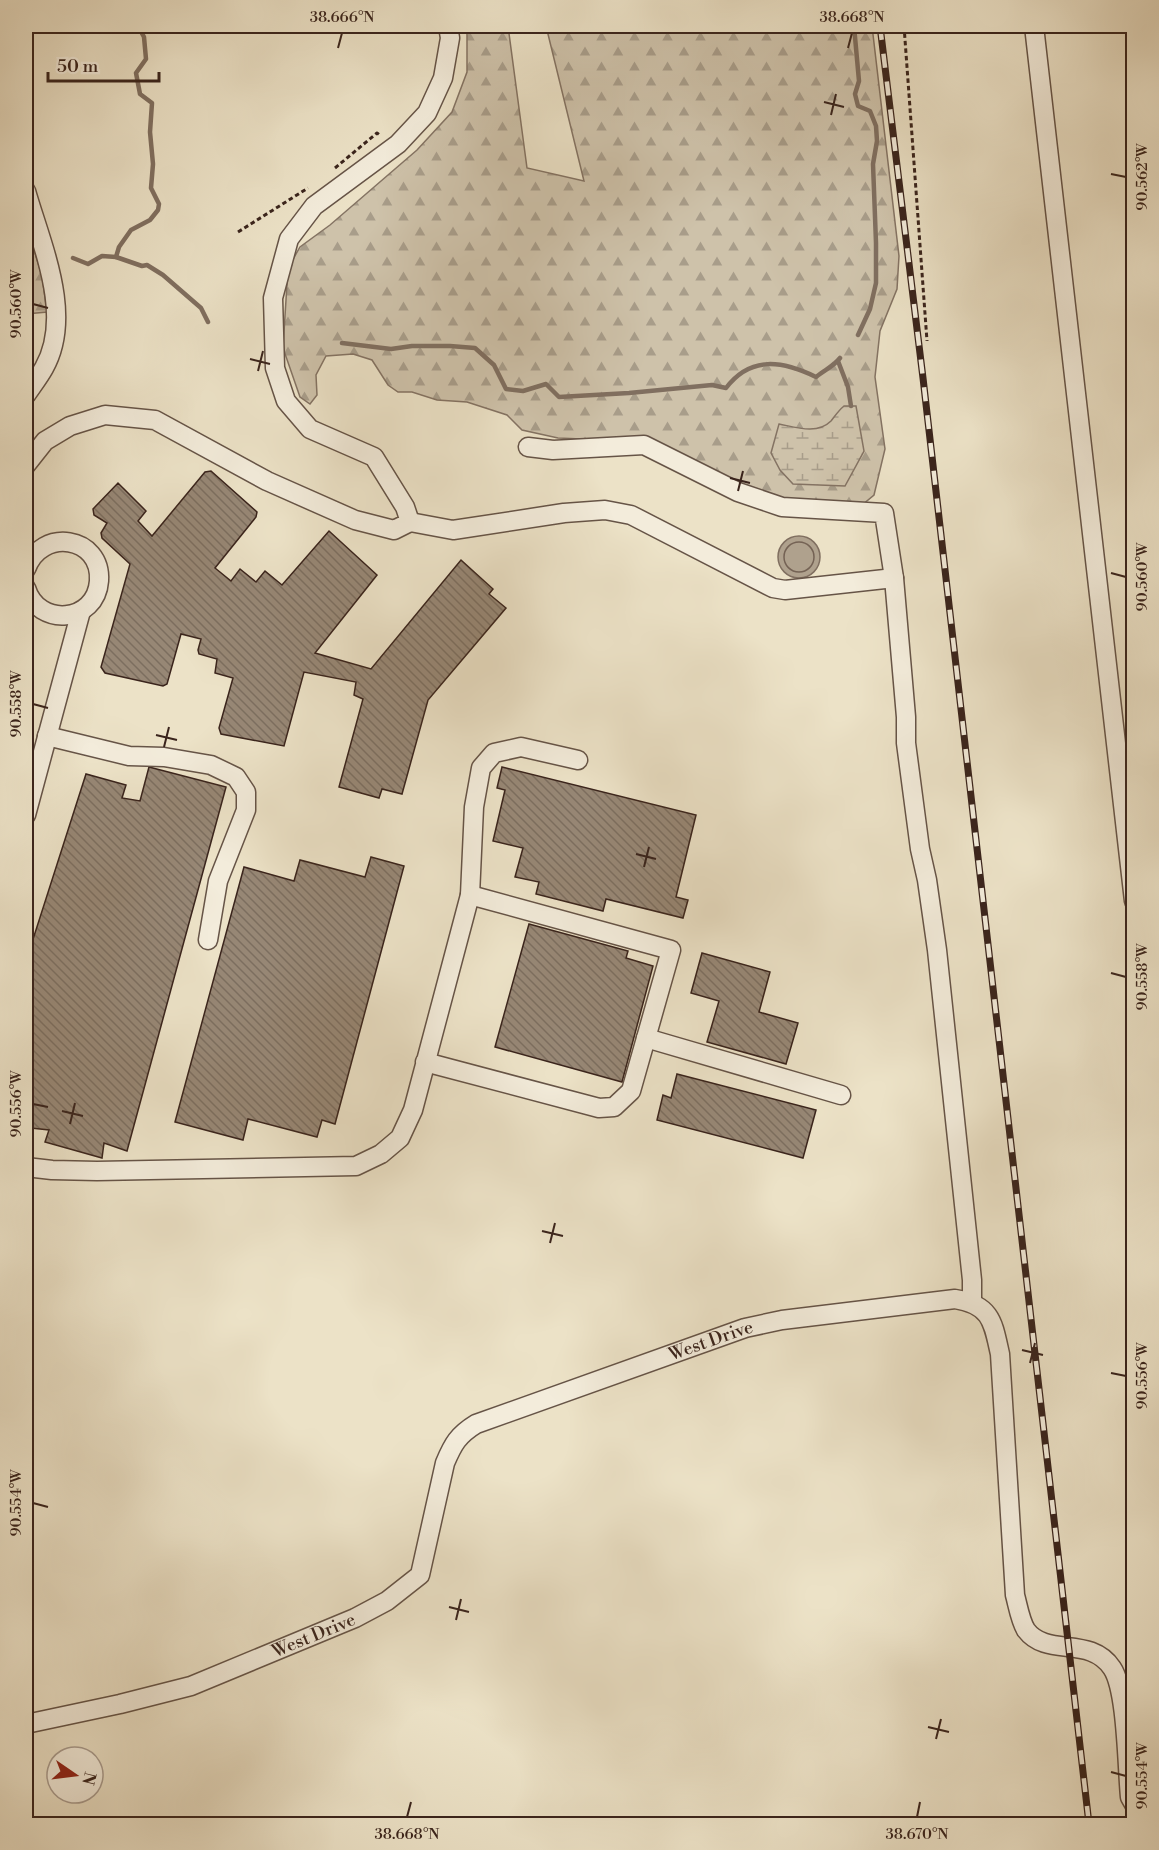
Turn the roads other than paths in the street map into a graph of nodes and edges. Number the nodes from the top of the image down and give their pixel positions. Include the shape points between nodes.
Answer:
1 (448, 26) edge
2 (1034, 26) edge
3 (26, 191) edge
4 (26, 395) edge
5 (528, 447) dead end
6 (26, 465) edge
7 (410, 522) junction
8 (26, 569) edge
9 (894, 578) junction
10 (26, 588) edge
11 (81, 610) junction
12 (47, 736) junction
13 (578, 760) dead end
14 (26, 815) edge
15 (470, 895) junction
16 (1134, 901) edge
17 (208, 940) dead end
18 (646, 1038) junction
19 (425, 1062) junction
20 (841, 1095) dead end
21 (26, 1167) edge
22 (972, 1302) junction
23 (26, 1724) edge
24 (1134, 1804) edge

1 - 7 street via 450,38 443,78 427,113 393,147 314,206 289,239 273,298 275,368 286,401 310,429 374,457
2 - 16 street
3 - 4 street via 54,285 57,315 54,342 45,366
5 - 9 street via 553,450 644,445 738,492 782,507 884,513
6 - 7 street via 45,441 70,426 105,415 155,420 267,481 355,520 394,530
7 - 9 street via 453,530 605,510 631,515 773,588
8 - 11 street via 35,552 50,543 68,542 85,549 96,563 99,581 94,598
9 - 22 street via 906,743 937,950
10 - 11 street via 32,602 46,613 64,616
11 - 12 street
12 - 14 street
12 - 17 street via 129,756 211,765 236,777 246,792 246,810 218,881
13 - 15 street via 521,747 494,753 481,768 474,807
15 - 18 street via 670,950
15 - 19 street
18 - 19 street via 631,1091 614,1107 599,1108
18 - 20 street
19 - 21 street via 413,1110 400,1138 381,1154 356,1166 97,1171
22 - 23 street, West Drive via 955,1299 745,1328 476,1424 463,1432 445,1462 420,1575 387,1600 355,1618 191,1686
22 - 24 street via 992,1319 1000,1354 1015,1594 1022,1622 1040,1641 1092,1651 1113,1669 1120,1690 1130,1797

